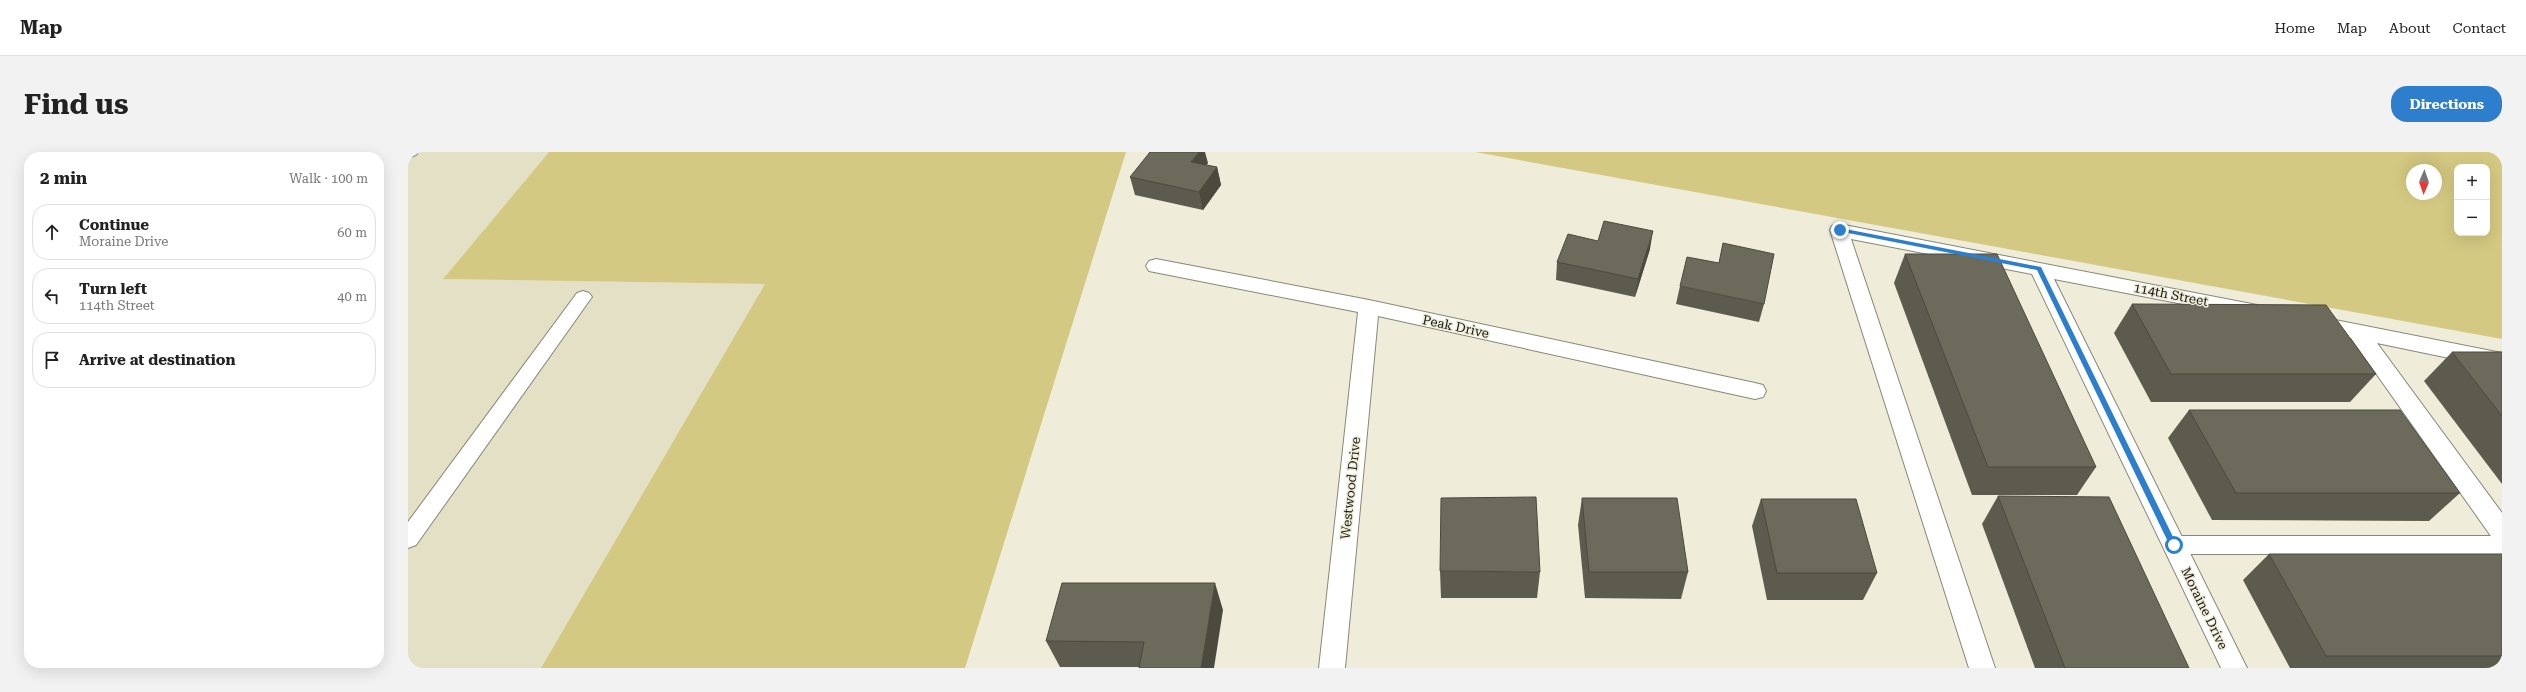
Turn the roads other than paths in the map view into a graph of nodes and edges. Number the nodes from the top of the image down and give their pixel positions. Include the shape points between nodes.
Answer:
1 (1156, 266) dead end
2 (2039, 268) junction
3 (584, 297) dead end
4 (1368, 307) junction
5 (2272, 315) edge
6 (2296, 319) edge
7 (2358, 332) junction
8 (2502, 360) edge
9 (1755, 391) dead end
10 (2502, 532) edge
11 (408, 539) edge
12 (2174, 545) junction
13 (2502, 545) edge
14 (1332, 668) edge
15 (1982, 668) edge
16 (2234, 668) edge

1 - 4 street, Peak Drive
2 - 5 street, 114th Street
2 - 12 street, Moraine Drive
2 - 15 street, 114th Street via 1840,230
3 - 11 lane
4 - 9 street, Peak Drive
4 - 14 street, Westwood Drive
6 - 7 street
7 - 8 street
7 - 10 street
12 - 13 lane
12 - 16 street, Moraine Drive

